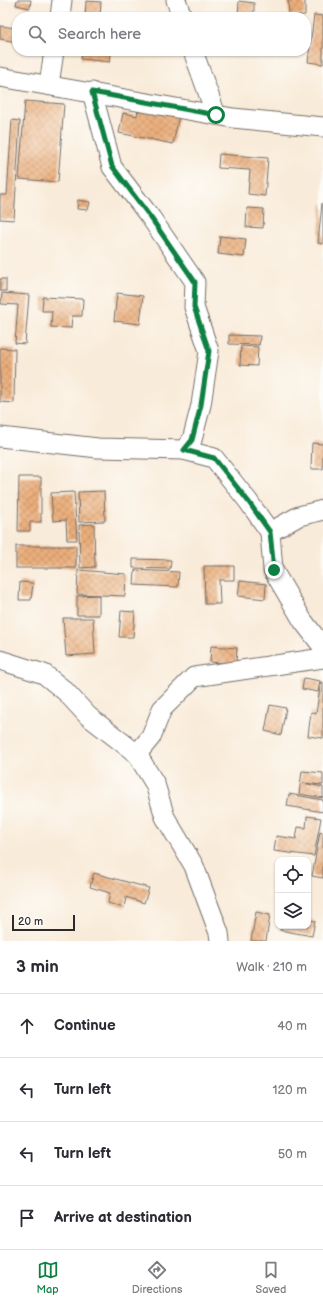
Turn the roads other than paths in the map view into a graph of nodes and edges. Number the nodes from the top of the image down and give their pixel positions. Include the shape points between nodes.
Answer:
1 (62, 0) edge
2 (176, 0) edge
3 (61, 12) edge
4 (180, 12) edge
5 (53, 56) edge
6 (195, 56) edge
7 (0, 76) edge
8 (49, 85) junction
9 (92, 92) junction
10 (216, 115) junction
11 (323, 127) edge
12 (0, 437) edge
13 (184, 450) junction
14 (323, 510) edge
15 (270, 532) junction
16 (323, 647) edge
17 (323, 658) edge
18 (0, 660) edge
19 (137, 754) junction
20 (220, 941) edge

1 - 3 street
2 - 4 street
5 - 8 street
6 - 10 street
7 - 8 street
8 - 9 street
9 - 10 street
9 - 13 street via 112,166 195,282 194,307 209,351 201,405 192,440
10 - 11 street
12 - 13 street via 98,448
13 - 15 street via 214,458
14 - 15 street via 299,516
15 - 16 street via 274,570 303,621
17 - 19 street via 194,677 162,709 151,737
18 - 19 street via 44,674 65,690 88,716
19 - 20 street via 155,784 165,817 194,866

